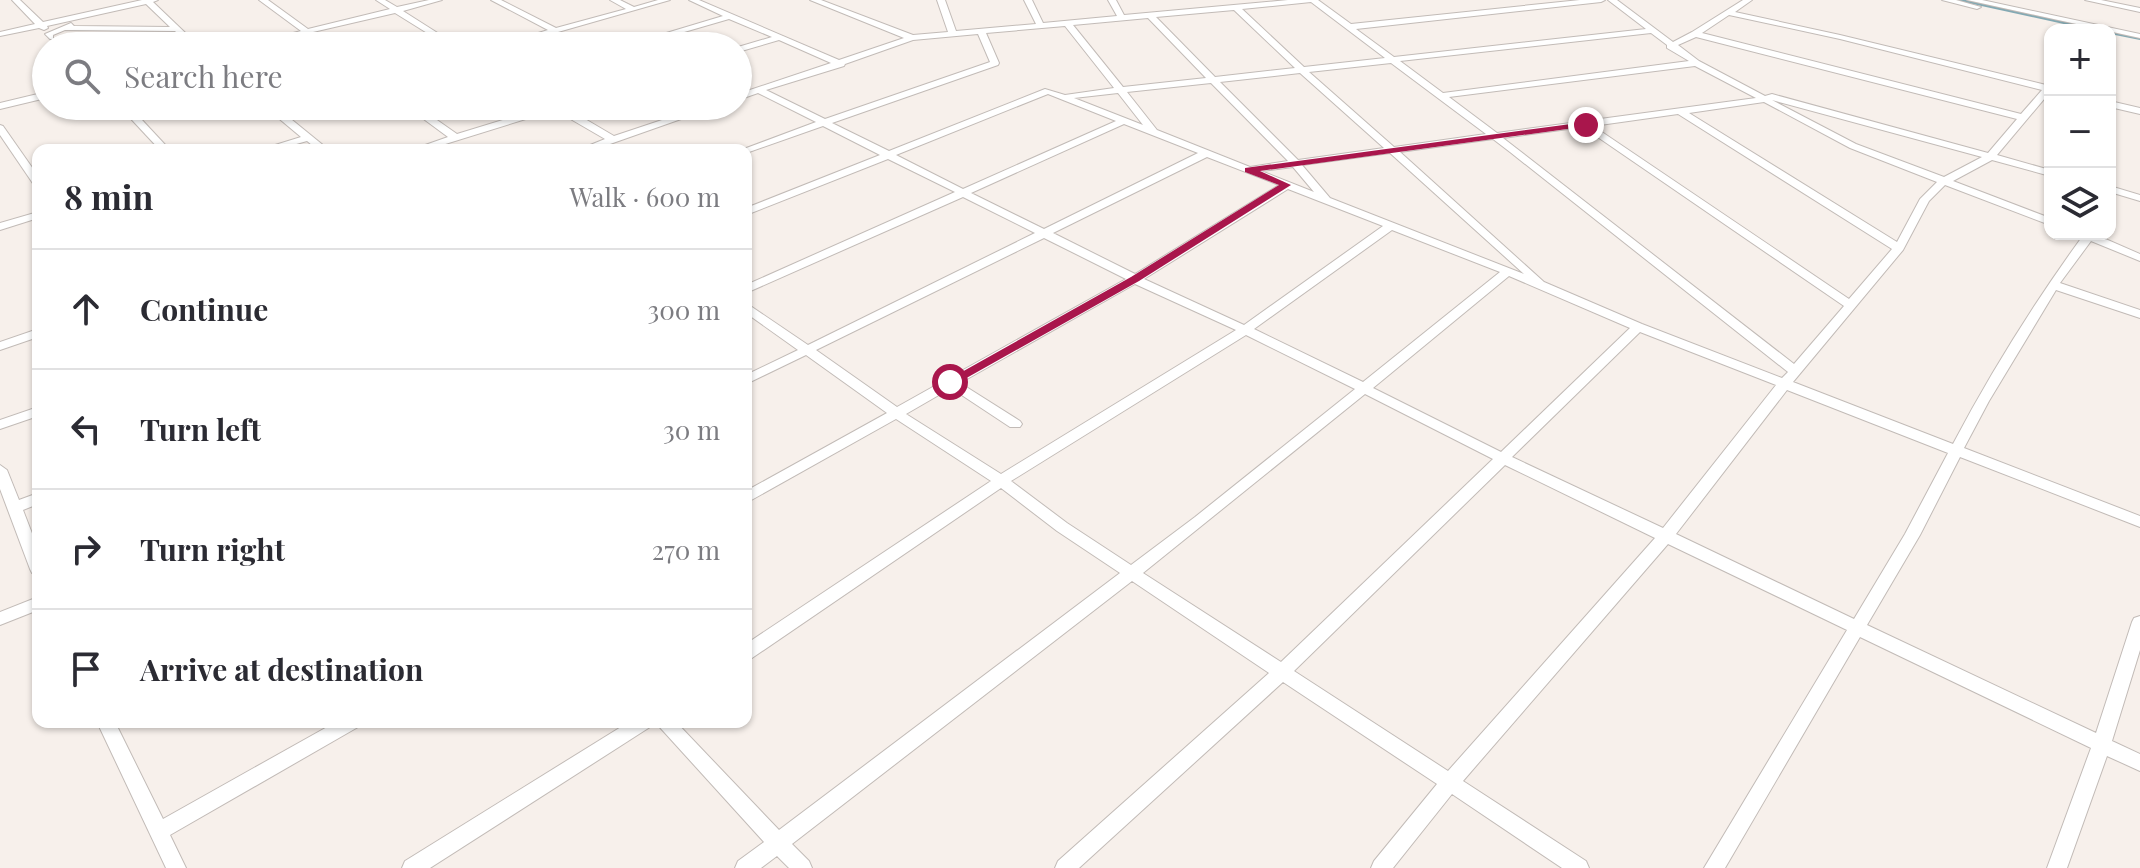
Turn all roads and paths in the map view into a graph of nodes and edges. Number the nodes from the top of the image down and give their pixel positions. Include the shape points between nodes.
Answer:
1 (16, 0) edge
2 (149, 0) edge
3 (263, 0) edge
4 (380, 0) edge
5 (438, 0) edge
6 (495, 0) edge
7 (614, 0) edge
8 (666, 0) edge
9 (693, 0) edge
10 (814, 0) edge
11 (941, 0) edge
12 (1028, 0) edge
13 (1112, 0) edge
14 (1197, 0) edge
15 (1312, 0) edge
16 (1493, 0) edge
17 (1601, 0) edge
18 (1748, 0) edge
19 (1946, 0) edge
20 (1971, 0) edge
21 (2089, 0) edge
22 (1616, 1) edge
23 (1982, 1) edge
24 (1270, 2) edge
25 (1237, 8) junction
26 (633, 9) junction
27 (397, 10) junction
28 (1206, 10) junction
29 (2140, 10) edge
30 (1507, 11) junction
31 (97, 12) junction
32 (1729, 13) junction
33 (1149, 15) junction
34 (730, 16) junction
35 (1122, 18) junction
36 (1067, 23) junction
37 (40, 24) junction
38 (2059, 24) edge
39 (1040, 25) junction
40 (1348, 27) junction
41 (66, 28) junction
42 (179, 29) junction
43 (306, 31) junction
44 (556, 31) junction
45 (981, 31) junction
46 (1650, 31) junction
47 (47, 32) edge
48 (56, 32) edge
49 (182, 32) edge
50 (302, 32) edge
51 (432, 32) edge
52 (552, 32) edge
53 (675, 32) edge
54 (0, 34) edge
55 (953, 34) junction
56 (1695, 34) junction
57 (2116, 36) edge
58 (780, 37) junction
59 (912, 38) junction
60 (2140, 38) edge
61 (752, 46) edge
62 (1670, 46) junction
63 (1391, 60) junction
64 (1696, 63) junction
65 (841, 64) junction
66 (1303, 70) junction
67 (1213, 80) junction
68 (1738, 86) junction
69 (2044, 87) edge
70 (759, 90) junction
71 (1119, 91) junction
72 (752, 92) edge
73 (2044, 94) edge
74 (1439, 96) junction
75 (1065, 97) junction
76 (32, 98) edge
77 (1763, 100) junction
78 (2116, 105) edge
79 (0, 106) edge
80 (2140, 111) edge
81 (1681, 112) junction
82 (2024, 118) junction
83 (137, 120) edge
84 (287, 120) edge
85 (431, 120) edge
86 (513, 120) edge
87 (580, 120) edge
88 (672, 120) edge
89 (1124, 121) junction
90 (819, 123) junction
91 (1586, 125) junction
92 (0, 128) edge
93 (1155, 133) junction
94 (1495, 136) junction
95 (307, 138) junction
96 (456, 138) junction
97 (613, 140) junction
98 (159, 144) edge
99 (286, 144) edge
100 (316, 144) edge
101 (436, 144) edge
102 (601, 144) edge
103 (752, 148) edge
104 (1393, 150) junction
105 (1207, 153) junction
106 (886, 156) junction
107 (1990, 157) junction
108 (1295, 163) junction
109 (1248, 170) junction
110 (2044, 171) edge
111 (32, 174) edge
112 (1943, 182) junction
113 (1287, 185) junction
114 (2116, 190) edge
115 (963, 193) junction
116 (2136, 193) edge
117 (1327, 201) junction
118 (752, 210) edge
119 (32, 217) edge
120 (2044, 220) edge
121 (1391, 226) junction
122 (0, 227) edge
123 (1043, 231) junction
124 (2084, 240) edge
125 (2099, 240) edge
126 (1899, 248) junction
127 (2140, 258) edge
128 (1507, 272) junction
129 (1135, 279) junction
130 (2053, 285) junction
131 (752, 286) edge
132 (1545, 286) junction
133 (1850, 305) junction
134 (752, 311) edge
135 (2140, 314) edge
136 (1638, 327) junction
137 (1246, 329) junction
138 (32, 335) edge
139 (0, 346) edge
140 (807, 349) junction
141 (1795, 371) junction
142 (752, 377) edge
143 (950, 382) junction
144 (1785, 383) junction
145 (1364, 389) junction
146 (32, 413) edge
147 (896, 413) junction
148 (1015, 424) dead end
149 (0, 425) edge
150 (1956, 449) junction
151 (1502, 457) junction
152 (0, 470) edge
153 (1001, 481) junction
154 (752, 495) edge
155 (32, 500) edge
156 (14, 508) junction
157 (2140, 522) edge
158 (1665, 537) junction
159 (32, 554) edge
160 (1131, 573) junction
161 (32, 606) edge
162 (0, 619) edge
163 (1858, 627) junction
164 (2139, 629) edge
165 (752, 649) edge
166 (1283, 671) junction
167 (109, 728) edge
168 (341, 728) edge
169 (634, 728) edge
170 (670, 728) edge
171 (2102, 744) junction
172 (2140, 763) edge
173 (1450, 782) junction
174 (158, 832) junction
175 (778, 842) junction
176 (176, 868) edge
177 (412, 868) edge
178 (745, 868) edge
179 (802, 868) edge
180 (1065, 868) edge
181 (1381, 868) edge
182 (1579, 868) edge
183 (1714, 868) edge
184 (2057, 868) edge

1 - 37 street
2 - 31 street
2 - 42 street
3 - 43 street
4 - 27 street
5 - 27 street
6 - 44 street
7 - 26 street
8 - 26 street
9 - 34 street
10 - 59 street
11 - 55 street
12 - 39 street
13 - 35 street
14 - 28 street
15 - 24 street
15 - 40 street
16 - 30 street
17 - 30 street
18 - 32 street
19 - 38 street
20 - 23 street
21 - 29 street
22 - 46 street
23 - 60 street
24 - 25 street
25 - 28 street
25 - 66 street
26 - 44 street
27 - 43 street
27 - 51 street
28 - 33 street
30 - 40 street
31 - 37 street
31 - 41 street
32 - 56 street
32 - 69 street
33 - 35 street
33 - 67 street
34 - 53 street
34 - 58 street
35 - 36 street
36 - 39 street
36 - 71 street
37 - 47 street
37 - 54 street
39 - 45 street
40 - 63 street
41 - 42 street
41 - 48 street
42 - 49 street
43 - 50 street
44 - 52 street
45 - 55 street
45 - 90 street via 995,63
46 - 62 street
46 - 63 street
55 - 59 street
56 - 62 street
56 - 82 street
57 - 60 street
58 - 61 street
58 - 65 street
59 - 65 street
62 - 64 street
63 - 66 street
63 - 74 street
64 - 68 street
64 - 74 street
65 - 70 street
66 - 67 street
66 - 104 street
67 - 71 street
67 - 108 street
68 - 77 street
68 - 107 street
70 - 72 street
70 - 90 street
71 - 75 street
71 - 93 street
73 - 82 street
74 - 94 street
75 - 89 street
75 - 106 street via 1048,91
76 - 79 street
77 - 81 street
77 - 112 street via 1853,146
78 - 80 street
81 - 91 street
81 - 126 street
82 - 107 street
83 - 98 street
84 - 95 street
85 - 96 street
86 - 96 street
87 - 97 street
88 - 97 street
89 - 93 street
89 - 115 street
90 - 103 street
90 - 106 street
91 - 94 street
91 - 133 street
92 - 111 street
93 - 105 street
94 - 104 street
94 - 141 street
95 - 99 street
95 - 100 street
96 - 101 street
97 - 102 street
104 - 108 street
104 - 132 street
105 - 109 street
105 - 123 street
106 - 115 street
106 - 118 street
107 - 110 street
107 - 112 street
108 - 109 street
108 - 117 street
109 - 113 street
112 - 120 street
112 - 126 street via 1925,199
113 - 117 street
113 - 129 street
114 - 116 street
115 - 123 street
115 - 131 street
117 - 121 street
119 - 122 street
121 - 128 street
121 - 137 street
123 - 129 street
123 - 140 street
124 - 130 street
125 - 127 street
126 - 133 street
128 - 132 street
128 - 145 street
129 - 137 street
129 - 143 street
130 - 135 street
130 - 150 street
132 - 136 street
133 - 141 street
134 - 140 street
136 - 144 street
136 - 151 street
137 - 145 street
137 - 153 street
138 - 139 street
140 - 142 street
140 - 147 street
141 - 144 street
143 - 147 street
143 - 148 street
144 - 150 street
144 - 158 street
145 - 151 street
145 - 160 street
146 - 149 street
147 - 153 street
147 - 154 street
150 - 157 street
150 - 163 street
151 - 158 street
151 - 166 street
152 - 156 street
153 - 160 street
153 - 165 street
155 - 156 street
156 - 159 street
158 - 163 street
158 - 173 street
160 - 166 street
160 - 175 street
161 - 162 street
163 - 171 street
163 - 183 street
164 - 171 street
166 - 173 street
166 - 180 street
167 - 174 street
168 - 174 street
169 - 177 street
170 - 175 street
171 - 172 street
171 - 184 street
173 - 181 street
173 - 182 street
174 - 176 street
175 - 178 street
175 - 179 street

